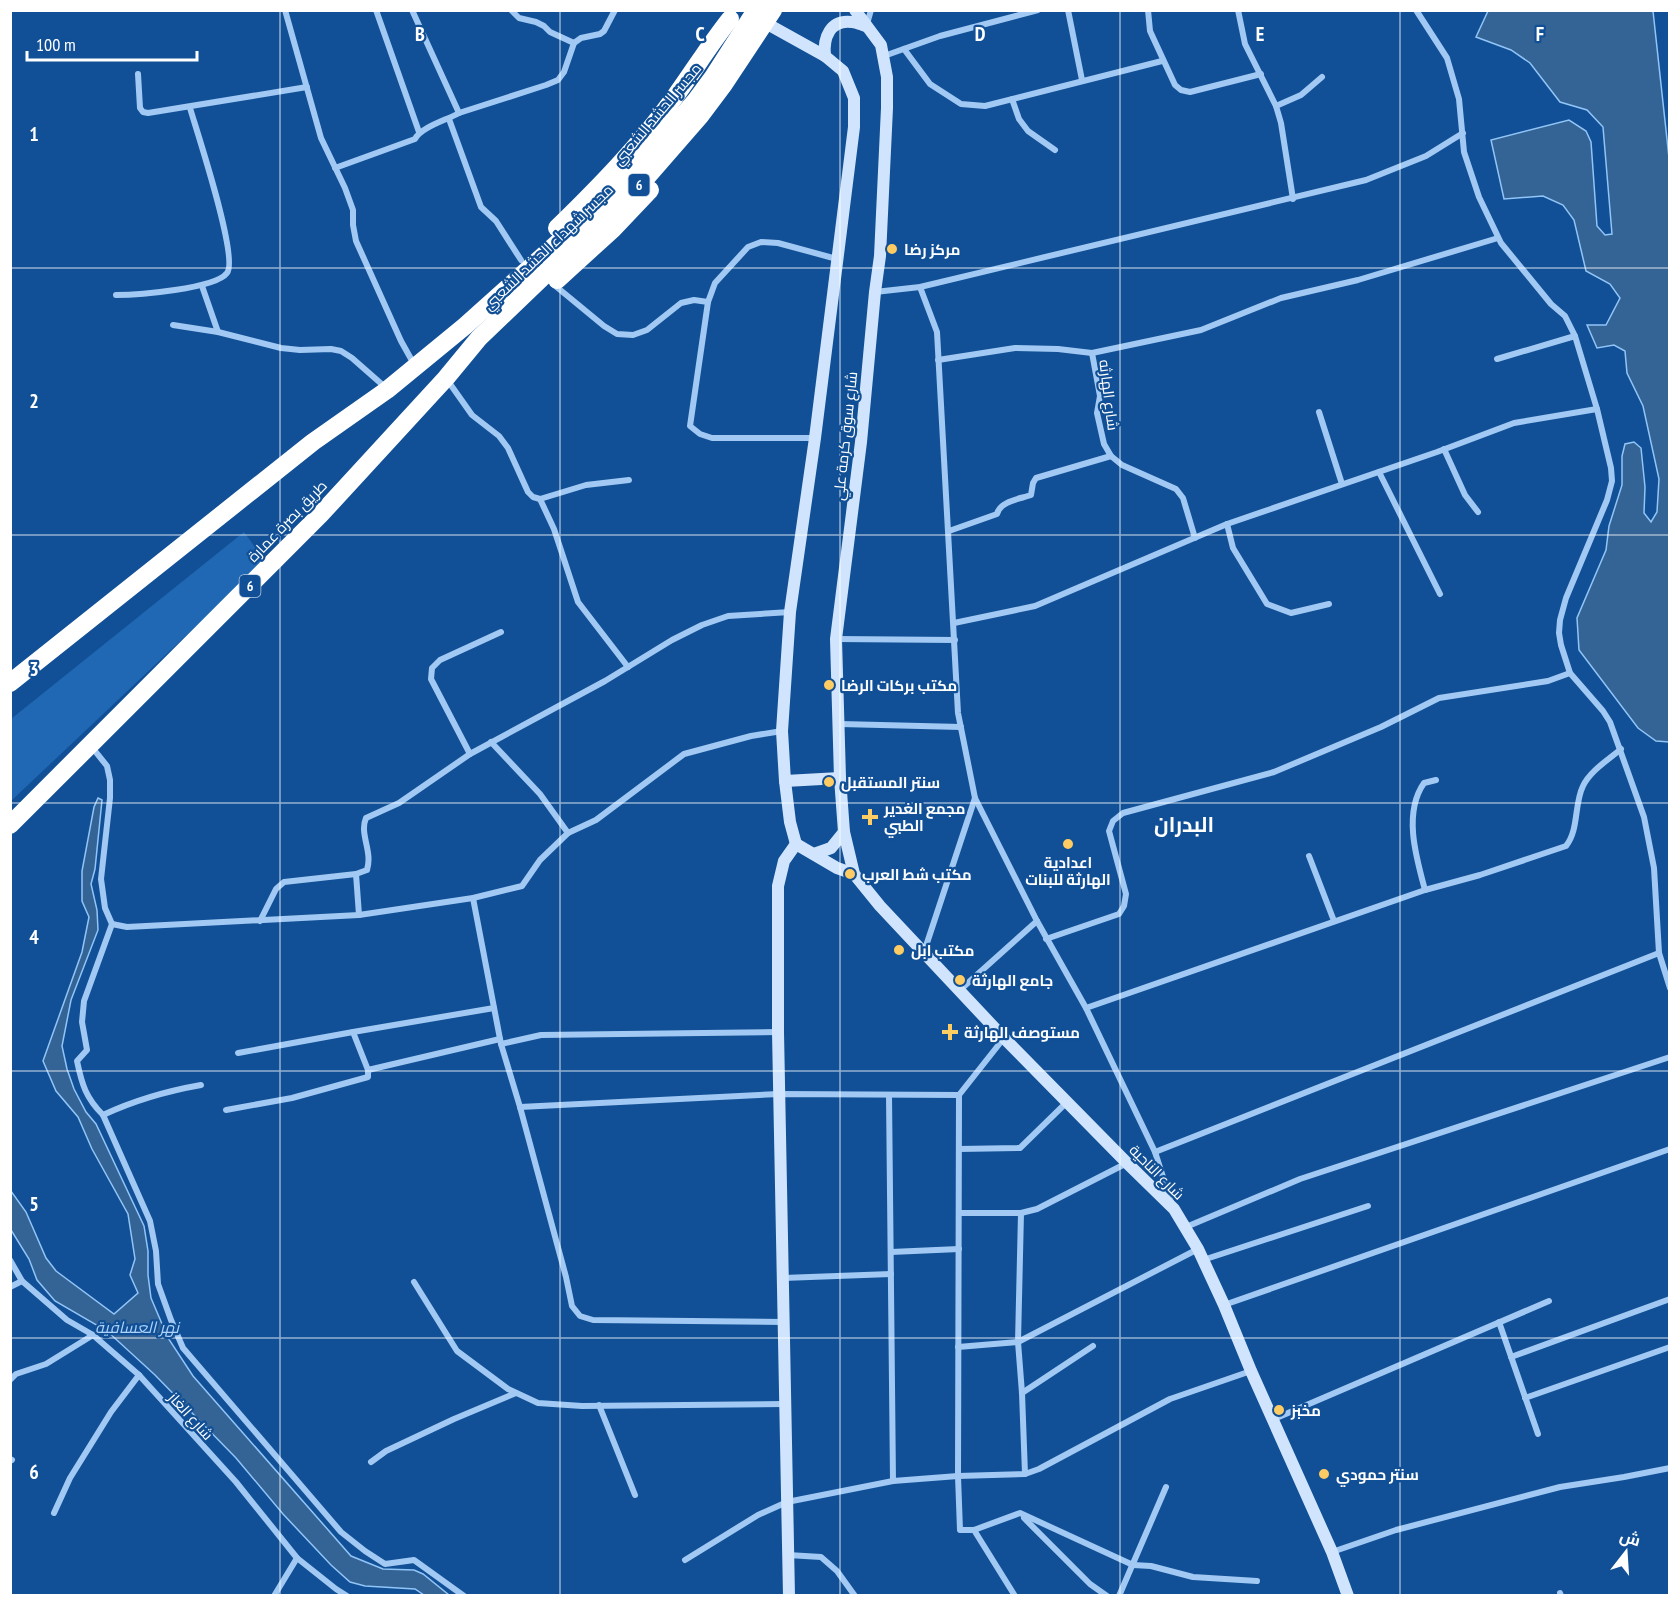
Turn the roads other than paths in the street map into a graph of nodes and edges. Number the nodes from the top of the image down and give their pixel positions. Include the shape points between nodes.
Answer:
1 (285, 10) edge
2 (376, 10) edge
3 (412, 10) edge
4 (511, 10) edge
5 (615, 10) edge
6 (756, 10) edge
7 (855, 10) edge
8 (871, 10) edge
9 (1038, 10) edge
10 (1068, 10) edge
11 (1148, 10) edge
12 (1238, 10) edge
13 (1416, 10) edge
14 (731, 15) edge
15 (771, 19) edge
16 (867, 26) junction
17 (574, 43) junction
18 (904, 49) junction
19 (825, 56) junction
20 (884, 56) junction
21 (1162, 61) junction
22 (138, 74) dead end
23 (1261, 74) junction
24 (1322, 77) dead end
25 (1082, 80) junction
26 (307, 87) junction
27 (1012, 99) junction
28 (1276, 106) junction
29 (190, 108) junction
30 (459, 113) junction
31 (449, 119) junction
32 (419, 132) junction
33 (1463, 133) junction
34 (1055, 150) dead end
35 (335, 168) junction
36 (1293, 199) junction
37 (1498, 238) junction
38 (837, 259) junction
39 (521, 260) junction
40 (553, 284) junction
41 (202, 286) junction
42 (920, 287) junction
43 (875, 292) junction
44 (116, 295) dead end
45 (708, 302) junction
46 (173, 325) dead end
47 (218, 332) junction
48 (472, 332) junction
49 (1575, 336) junction
50 (1092, 353) junction
51 (1497, 359) dead end
52 (938, 360) junction
53 (415, 367) junction
54 (446, 378) junction
55 (387, 390) junction
56 (1598, 409) junction
57 (1319, 412) dead end
58 (815, 438) junction
59 (1444, 449) junction
60 (1111, 456) junction
61 (1379, 472) junction
62 (629, 480) dead end
63 (1342, 484) junction
64 (540, 499) junction
65 (1478, 512) dead end
66 (1227, 524) junction
67 (949, 531) junction
68 (1195, 538) junction
69 (1440, 594) dead end
70 (1329, 604) dead end
71 (790, 612) junction
72 (954, 623) junction
73 (501, 632) dead end
74 (836, 639) junction
75 (955, 640) junction
76 (628, 667) junction
77 (1570, 673) junction
78 (10, 683) edge
79 (840, 724) junction
80 (961, 727) junction
81 (783, 731) junction
82 (491, 742) junction
83 (91, 746) junction
84 (1621, 749) junction
85 (470, 754) junction
86 (840, 778) junction
87 (1436, 780) dead end
88 (785, 781) junction
89 (975, 798) junction
90 (10, 825) edge
91 (844, 832) junction
92 (568, 833) junction
93 (796, 844) junction
94 (814, 855) junction
95 (1309, 856) dead end
96 (356, 874) junction
97 (854, 874) junction
98 (1425, 890) junction
99 (474, 898) junction
100 (359, 915) junction
101 (260, 921) junction
102 (1037, 921) junction
103 (1334, 921) junction
104 (112, 924) junction
105 (1046, 939) junction
106 (924, 951) junction
107 (1659, 953) junction
108 (1670, 988) edge
109 (960, 990) junction
110 (494, 1008) junction
111 (1086, 1008) junction
112 (353, 1032) junction
113 (778, 1032) junction
114 (1004, 1038) junction
115 (500, 1041) junction
116 (238, 1053) dead end
117 (1670, 1057) edge
118 (368, 1070) junction
119 (201, 1085) dead end
120 (779, 1094) junction
121 (889, 1095) junction
122 (959, 1095) junction
123 (1067, 1102) junction
124 (520, 1107) junction
125 (226, 1110) dead end
126 (103, 1115) junction
127 (959, 1149) junction
128 (1670, 1149) edge
129 (1155, 1152) junction
130 (1127, 1163) junction
131 (1368, 1206) dead end
132 (1173, 1209) junction
133 (959, 1213) junction
134 (1021, 1213) junction
135 (1185, 1228) junction
136 (959, 1249) junction
137 (891, 1252) junction
138 (1200, 1255) junction
139 (10, 1260) edge
140 (891, 1274) junction
141 (783, 1278) junction
142 (22, 1281) junction
143 (414, 1282) dead end
144 (10, 1287) edge
145 (1670, 1299) edge
146 (1549, 1300) dead end
147 (1224, 1305) junction
148 (783, 1322) junction
149 (1499, 1322) junction
150 (93, 1335) junction
151 (1018, 1342) junction
152 (1093, 1346) dead end
153 (958, 1347) junction
154 (1670, 1347) edge
155 (1511, 1357) junction
156 (1251, 1371) junction
157 (139, 1375) junction
158 (10, 1380) edge
159 (516, 1393) junction
160 (1022, 1393) junction
161 (1525, 1398) junction
162 (785, 1404) junction
163 (599, 1406) junction
164 (1274, 1419) junction
165 (1538, 1434) dead end
166 (371, 1462) dead end
167 (1670, 1468) edge
168 (1025, 1474) junction
169 (958, 1476) junction
170 (893, 1481) junction
171 (1166, 1487) dead end
172 (634, 1495) dead end
173 (787, 1502) junction
174 (54, 1513) dead end
175 (1020, 1513) junction
176 (974, 1530) junction
177 (1332, 1552) junction
178 (788, 1555) junction
179 (297, 1558) junction
180 (685, 1560) dead end
181 (1133, 1565) junction
182 (1257, 1581) dead end
183 (334, 1592) edge
184 (274, 1596) edge
185 (347, 1596) edge
186 (465, 1596) edge
187 (789, 1596) edge
188 (855, 1596) edge
189 (1015, 1596) edge
190 (1107, 1596) edge
191 (1119, 1596) edge
192 (1348, 1596) edge

1 - 26 street
2 - 32 street
3 - 30 street
4 - 17 street via 519,18 536,22
5 - 17 street via 600,34
6 - 48 highway, مجسر الحشد الشعبي / 6 via 696,100 602,203
7 - 16 main road, شارع سوق كرمة علي
8 - 16 street
9 - 18 street
10 - 25 street
11 - 21 street via 1150,31
12 - 23 street via 1245,44
13 - 33 street via 1447,58 1460,99
14 - 15 main road, شارع سوق كرمة علي via 736,34 752,40
14 - 39 highway via 673,99 620,164
15 - 19 main road, شارع سوق كرمة علي
15 - 40 highway via 700,134 613,229
15 - 48 highway, مجسر شهداء الحشد الشعبي / 6 via 700,116 646,178
16 - 19 main road via 850,21 836,25 827,33
16 - 20 main road, شارع سوق كرمة علي
17 - 30 street via 558,80
18 - 20 street
18 - 27 street via 930,84 961,104 985,106
19 - 38 main road, شارع سوق كرمة علي via 843,71 854,98 854,127
20 - 43 main road, شارع سوق كرمة علي via 886,128
21 - 23 street via 1175,85 1190,92
21 - 25 street
22 - 29 street via 143,112
23 - 28 street
24 - 28 street via 1301,95
25 - 27 street
26 - 29 street
26 - 35 street via 321,138
27 - 34 street via 1028,130
28 - 36 street
29 - 41 street via 224,223 231,263 223,277
30 - 31 street
31 - 32 street
31 - 39 street via 481,207 496,221
32 - 35 street via 416,139
33 - 36 street via 1426,156 1366,180
33 - 37 street via 1470,172
35 - 53 street via 353,210 356,242
36 - 42 street
37 - 49 street via 1565,316
37 - 50 street via 1358,280 1281,298 1201,330
38 - 45 street via 760,242 748,247 715,283
38 - 58 main road, شارع سوق كرمة علي
39 - 53 highway via 424,348
40 - 45 street via 617,334 633,335 647,330 681,303
40 - 54 highway
41 - 44 street
41 - 47 street
42 - 43 street
42 - 52 street via 936,332
43 - 74 main road, شارع سوق كرمة علي
45 - 58 street via 690,426 700,435 712,438
46 - 47 street
47 - 55 street via 281,348 342,351
48 - 53 highway, 6
48 - 54 highway, طريق بصرة عمارة / 6
49 - 51 street
49 - 56 street
50 - 52 street via 1016,348
50 - 60 street, شارع الهارثه via 1100,396 1097,413
52 - 67 street
53 - 55 highway, 6
54 - 64 street via 472,415 499,436 528,492
54 - 83 highway, طريق بصرة عمارة / 6 via 320,515
55 - 78 highway, 6 via 313,442
56 - 59 street via 1514,423
56 - 77 street via 1612,481 1560,620 1561,645
57 - 63 street
58 - 71 main road, شارع سوق كرمة علي
59 - 61 street
59 - 65 street via 1465,495
60 - 67 street via 1036,478 1031,495 1002,505 997,514
60 - 68 street via 1122,465 1176,489 1183,498
61 - 63 street
61 - 69 street
62 - 64 street via 586,485
63 - 66 street
64 - 76 street via 578,602
66 - 68 street
66 - 70 street via 1233,549 1267,604 1291,613
67 - 72 street
68 - 72 street via 1035,606
71 - 76 street via 728,616 672,640
71 - 81 main road, شارع سوق كرمة علي
72 - 75 street
73 - 85 street via 440,660 432,668 431,679
74 - 75 street
74 - 79 main road, شارع سوق كرمة علي
75 - 80 street
76 - 82 street
77 - 84 street via 1603,711
77 - 105 street via 1548,681 1439,698 1274,772 1123,813 1109,831 1126,894 1124,906 1119,914
79 - 80 street
79 - 86 main road, شارع سوق كرمة علي
80 - 89 street
81 - 88 main road, شارع سوق كرمة علي
81 - 92 street via 684,754 596,820
82 - 85 street
82 - 92 street via 540,794
83 - 90 highway, طريق بصرة عمارة / 6
83 - 104 street via 107,766 110,780 101,879 105,908
84 - 98 street via 1586,780 1566,846
84 - 107 street via 1644,817 1654,868
85 - 96 street via 399,803 366,818 363,825 370,861 367,870
86 - 88 main road
86 - 91 main road, شارع سوق كرمة علي
87 - 98 street via 1424,783 1412,811 1416,857
88 - 93 main road, شارع سوق كرمة علي
89 - 102 street
89 - 106 street
91 - 94 main road via 831,848
91 - 97 main road, شارع سوق كرمة علي
92 - 99 street via 540,860 522,886
93 - 94 main road
93 - 113 main road via 784,861 778,886
94 - 97 main road
95 - 103 street
96 - 100 street
96 - 101 street via 284,882 276,889
97 - 106 main road, شارع الناحية
98 - 103 street
99 - 100 street
99 - 110 street
100 - 101 street
101 - 104 street via 127,927
102 - 105 street
102 - 109 street
103 - 111 street
104 - 126 street via 84,1001 82,1022 87,1050 77,1061 82,1085
105 - 111 street
106 - 109 main road, شارع الناحية
107 - 108 street
107 - 129 street
109 - 114 main road, شارع الناحية
110 - 112 street
110 - 115 street
111 - 129 street
112 - 116 street
112 - 118 street
113 - 115 street via 541,1035
113 - 120 main road
114 - 122 street
114 - 123 main road, شارع الناحية
115 - 118 street
115 - 124 street
117 - 135 street via 1300,1179
118 - 125 street via 365,1078 292,1098
119 - 126 street via 171,1090
120 - 121 street
120 - 124 street
120 - 141 main road
121 - 122 street
121 - 137 street
122 - 127 street
123 - 127 street via 1020,1148
123 - 130 main road, شارع الناحية
124 - 148 street via 572,1306 580,1316 593,1320
126 - 186 street via 150,1221 158,1284 183,1348 341,1532 385,1564 414,1560
127 - 133 street
128 - 147 street
129 - 132 street
130 - 132 main road, شارع الناحية
130 - 134 street via 1037,1209
131 - 138 street
132 - 135 main road, شارع الناحية
133 - 134 street
133 - 136 street
134 - 151 street
135 - 138 main road, شارع الناحية
136 - 137 street
136 - 153 street
137 - 140 street
138 - 147 main road, شارع الناحية
138 - 151 street
139 - 142 street, شارع الغاز
140 - 141 street
140 - 170 street
141 - 148 main road
142 - 144 street
142 - 150 street, شارع الغاز via 67,1320
143 - 159 street via 457,1351
145 - 155 street
146 - 149 street
147 - 156 main road, شارع الناحية
148 - 162 main road
149 - 155 street
149 - 164 street
150 - 157 street, شارع الغاز
150 - 158 street via 46,1364 16,1374
151 - 153 street
151 - 160 street
152 - 160 street
153 - 169 street
154 - 161 street
155 - 161 street
156 - 164 main road, شارع الناحية
156 - 168 street via 1170,1399
157 - 174 street via 70,1478
157 - 179 street, شارع الغاز via 236,1482
159 - 163 street via 538,1404
159 - 166 street via 386,1451
160 - 168 street
161 - 165 street
162 - 163 street
162 - 173 main road
163 - 172 street
164 - 177 main road, شارع الناحية
167 - 177 street via 1560,1487 1396,1530
168 - 169 street
169 - 170 street
169 - 176 street via 960,1530
170 - 173 street
171 - 181 street
173 - 178 main road
173 - 180 street via 758,1515
175 - 176 street
175 - 181 street
175 - 190 street via 1090,1584
176 - 189 street
177 - 192 main road, شارع الناحية
178 - 187 main road
178 - 188 street via 821,1557
179 - 183 street, شارع الغاز
179 - 184 street
181 - 182 street via 1193,1577
181 - 191 street
183 - 185 street, شارع الغاز

